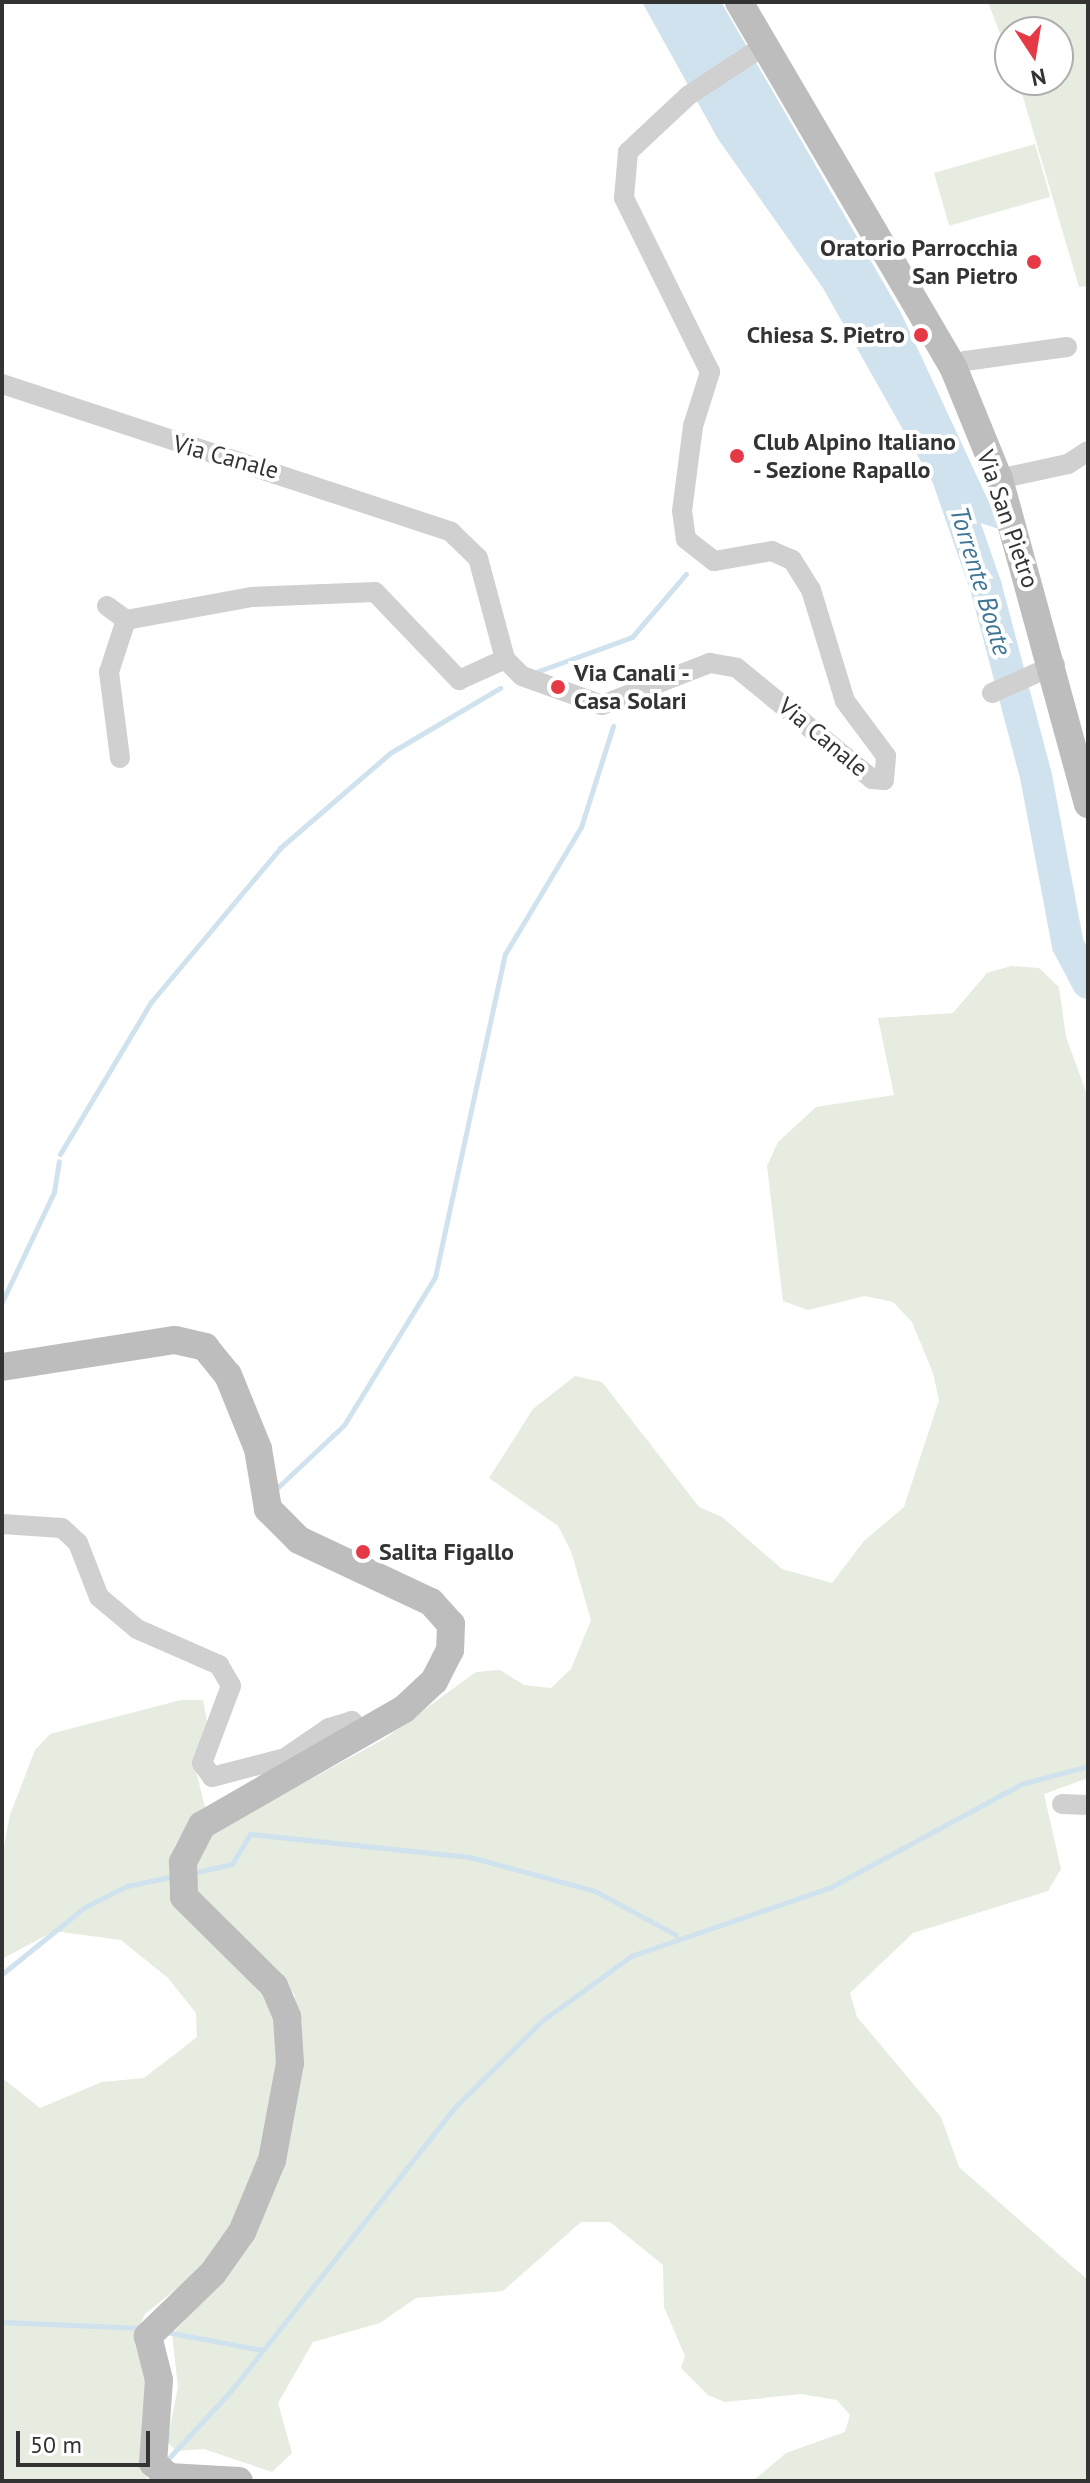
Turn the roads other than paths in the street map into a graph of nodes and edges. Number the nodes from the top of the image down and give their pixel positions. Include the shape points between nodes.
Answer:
1 (739, 2) edge
2 (760, 48) junction
3 (1067, 347) dead end
4 (954, 369) junction
5 (2, 384) edge
6 (1088, 451) edge
7 (999, 479) junction
8 (107, 606) dead end
9 (126, 620) junction
10 (505, 659) junction
11 (1055, 665) junction
12 (998, 689) dead end
13 (120, 758) dead end
14 (1088, 804) edge
15 (2, 1367) edge
16 (2, 1524) edge
17 (361, 1733) junction
18 (1062, 1804) dead end
19 (1088, 1805) edge
20 (239, 2481) edge

1 - 2 street, Via San Pietro
2 - 4 street, Via San Pietro
2 - 10 street, Via Canale via 689,95 622,166 624,198 710,372 691,440 682,511 686,539 714,561 772,551 792,560 811,590 845,701 890,769 884,780 872,779 737,668 710,663 602,705 522,676
3 - 4 street via 965,361
4 - 7 street, Via San Pietro
5 - 10 street, Via Canale via 451,532 484,570
6 - 7 street via 1068,464
7 - 11 street, Via San Pietro
8 - 9 street
9 - 10 street via 251,597 375,592 459,680
9 - 13 street via 109,672
11 - 12 street
11 - 14 street, Via San Pietro
15 - 17 street via 175,1340 205,1347 228,1375 258,1449 268,1509 299,1540 431,1602 451,1624 450,1650 434,1681
16 - 17 street via 62,1528 78,1543 99,1597 137,1629 219,1665 231,1686 202,1763 212,1777 285,1758 352,1721
17 - 20 street via 202,1825 183,1862 184,1897 274,1986 287,2017 290,2063 272,2160 242,2232 213,2273 148,2336 159,2380 150,2444 157,2471
18 - 19 street

